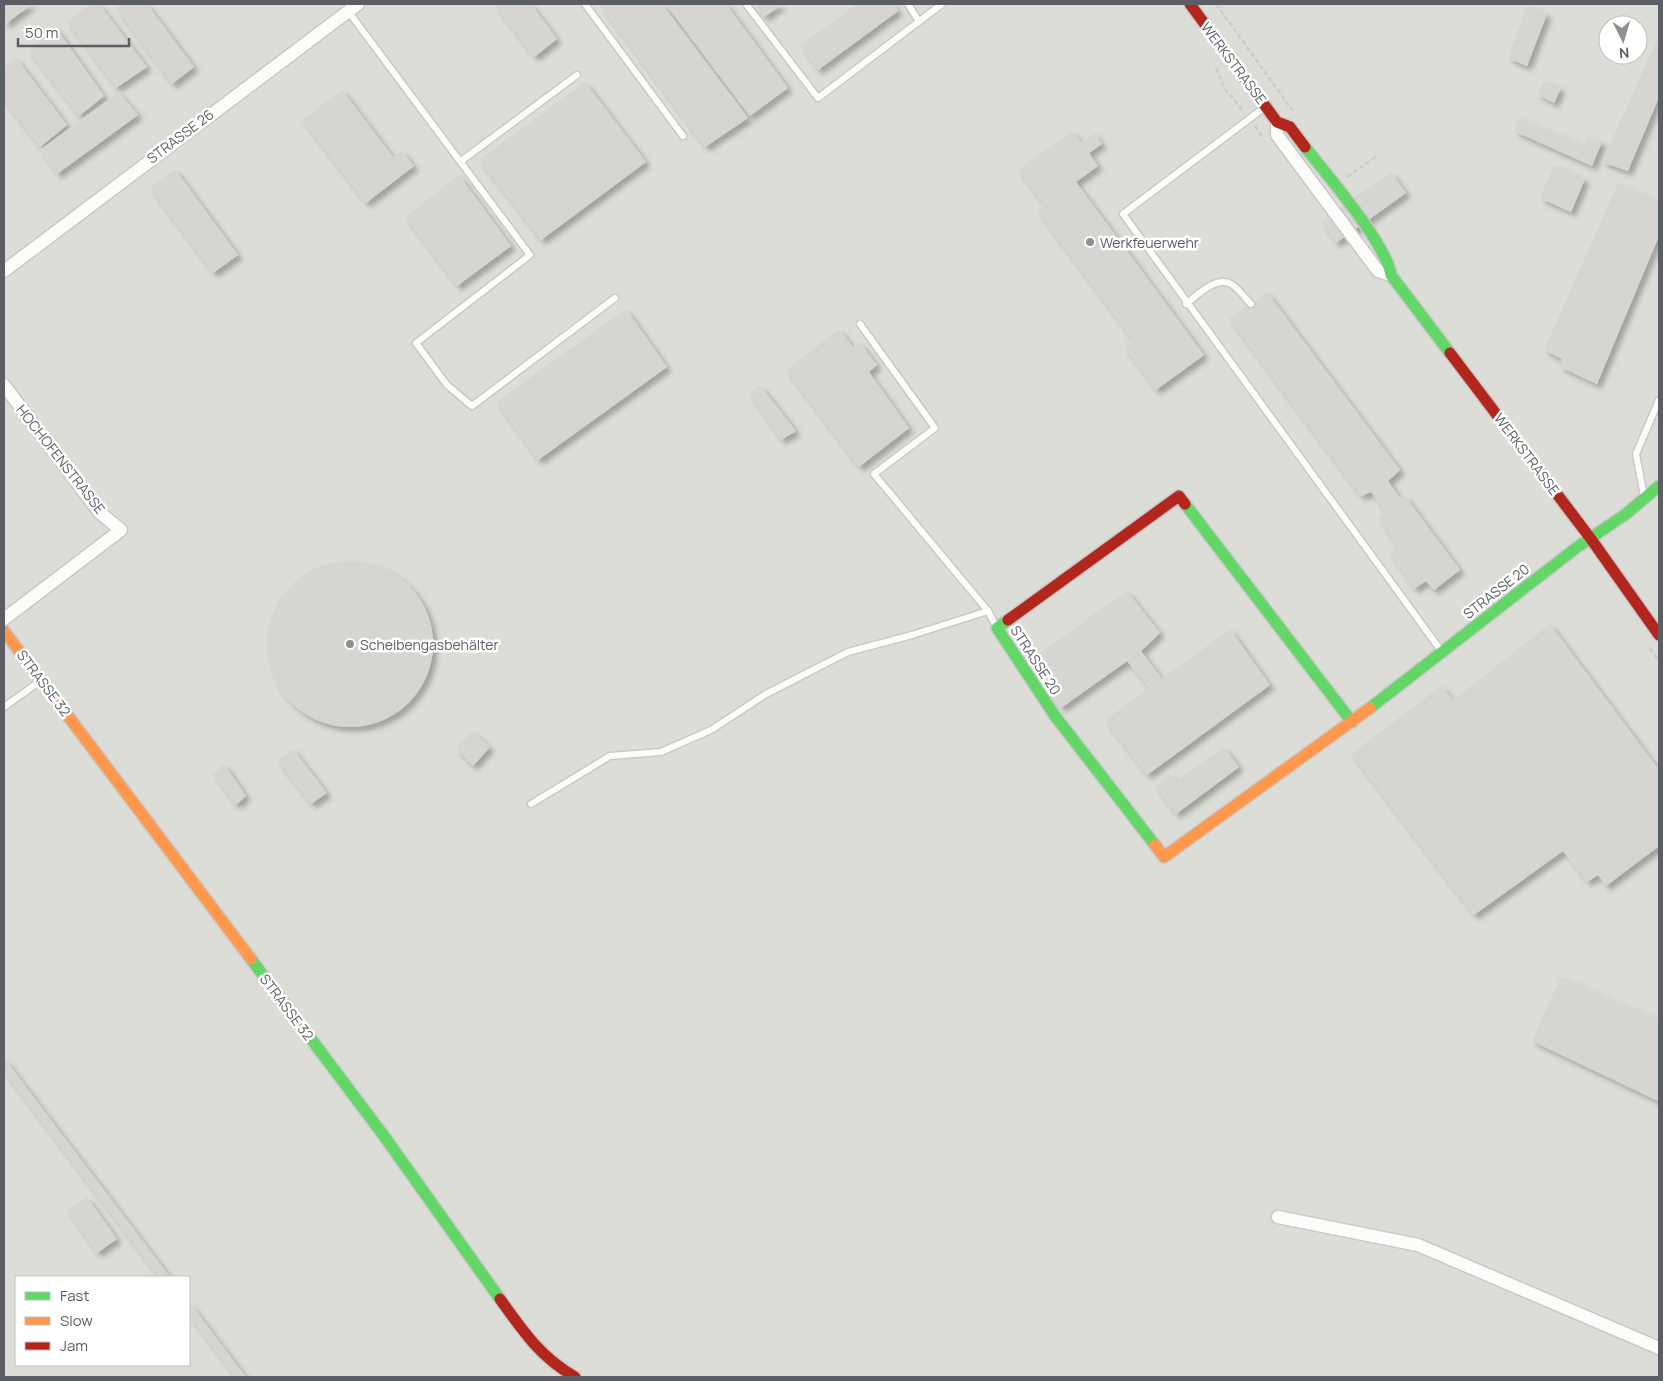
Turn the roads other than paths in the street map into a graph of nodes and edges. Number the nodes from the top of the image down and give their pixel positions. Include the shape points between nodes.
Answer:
1 (585, 4) edge
2 (746, 4) edge
3 (908, 4) edge
4 (942, 4) edge
5 (1196, 6) edge
6 (353, 8) edge
7 (918, 20) junction
8 (577, 75) dead end
9 (1266, 106) junction
10 (1277, 122) joint
11 (683, 136) dead end
12 (461, 161) junction
13 (4, 270) edge
14 (1391, 274) joint
15 (615, 298) dead end
16 (1186, 304) junction
17 (1251, 304) dead end
18 (860, 324) dead end
19 (4, 385) edge
20 (1659, 400) edge
21 (1659, 486) edge
22 (1645, 498) junction
23 (1591, 539) junction
24 (988, 610) junction
25 (4, 619) edge
26 (997, 628) junction
27 (4, 631) edge
28 (1659, 635) edge
29 (1442, 652) junction
30 (41, 680) junction
31 (4, 708) edge
32 (1352, 722) junction
33 (531, 804) dead end
34 (1278, 1217) dead end
35 (1659, 1348) edge
36 (574, 1377) edge

1 - 11 lane
2 - 7 lane via 818,98
3 - 7 lane
4 - 7 lane
5 - 9 street, WERKSTRASSE
6 - 12 lane
6 - 13 street, STRASSE 26
8 - 12 lane
9 - 10 street, WERKSTRASSE
9 - 16 lane via 1123,214
10 - 14 street, WERKSTRASSE via 1277,135 1378,271
12 - 15 lane via 530,255 416,343 447,385 472,406
14 - 23 street, WERKSTRASSE
16 - 17 lane via 1200,292 1225,282 1232,284
16 - 29 lane
18 - 24 lane via 935,428 874,474
19 - 25 street, HOCHOFENSTRASSE via 99,512 121,530
20 - 22 lane via 1636,454
21 - 22 street, STRASSE 20
22 - 23 street, STRASSE 20
23 - 28 street, WERKSTRASSE
23 - 29 street, STRASSE 20
24 - 26 lane
24 - 33 lane via 848,652 766,694 711,730 661,752 610,756
26 - 32 street, STRASSE 20 via 1179,496
26 - 32 street, STRASSE 20 via 1055,716 1164,857
27 - 30 street, STRASSE 32
29 - 32 street, STRASSE 20
30 - 31 lane
30 - 36 street, STRASSE 32 via 384,1136 530,1341 554,1365
34 - 35 street via 1418,1244

